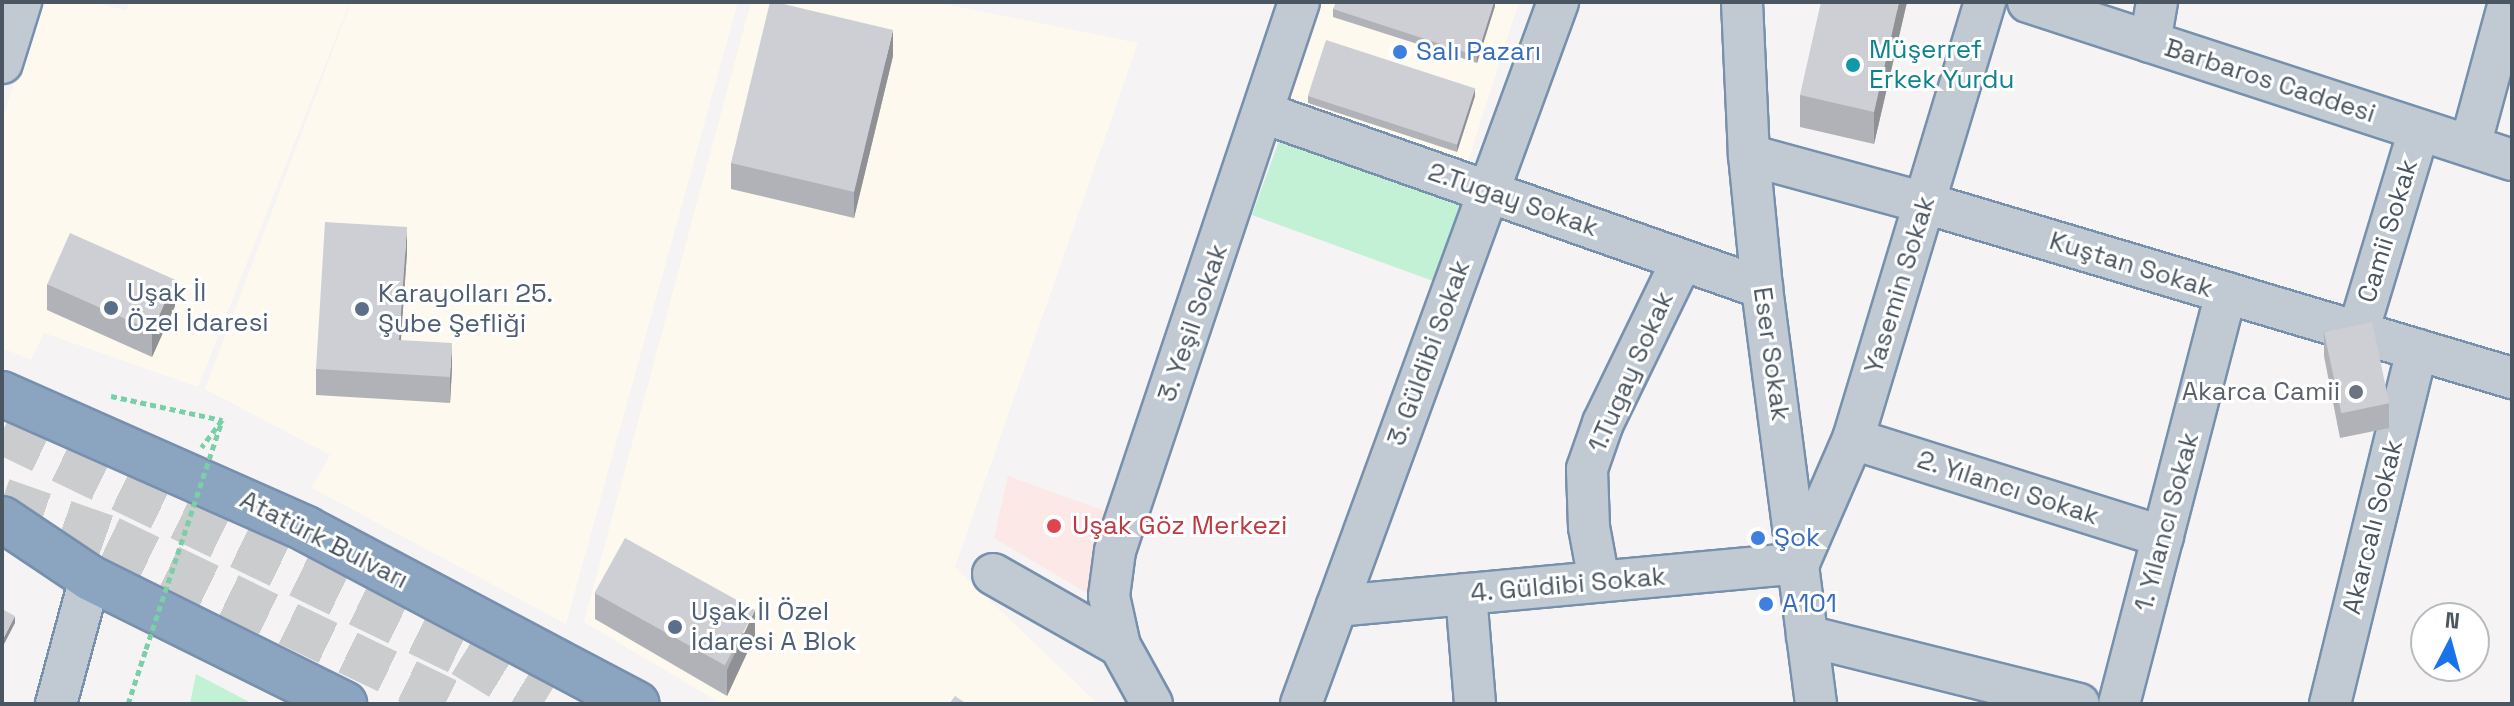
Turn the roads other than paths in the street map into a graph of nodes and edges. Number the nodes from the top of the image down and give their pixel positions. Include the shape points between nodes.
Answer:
1 (21, 2) edge
2 (1299, 2) edge
3 (1557, 2) edge
4 (1742, 2) edge
5 (1985, 2) edge
6 (2028, 2) edge
7 (2157, 2) edge
8 (2509, 2) edge
9 (2150, 42) junction
10 (2, 63) edge
11 (1264, 113) junction
12 (2419, 130) junction
13 (2470, 146) junction
14 (1749, 155) junction
15 (2512, 160) edge
16 (1488, 192) junction
17 (1925, 203) junction
18 (1682, 260) junction
19 (1762, 288) junction
20 (2226, 293) junction
21 (2358, 332) junction
22 (2417, 350) junction
23 (2512, 378) edge
24 (2, 394) edge
25 (1853, 439) junction
26 (2, 519) edge
27 (2163, 537) junction
28 (1799, 563) junction
29 (993, 574) dead end
30 (90, 578) junction
31 (1599, 581) junction
32 (1466, 594) junction
33 (1337, 606) junction
34 (1807, 636) junction
35 (1120, 646) junction
36 (56, 704) edge
37 (344, 704) edge
38 (637, 704) edge
39 (1152, 704) edge
40 (1301, 704) edge
41 (1475, 704) edge
42 (1816, 704) edge
43 (2079, 704) edge
44 (2119, 704) edge
45 (2330, 704) edge

1 - 10 street
2 - 11 street, 3. Yeşil Sokak
3 - 16 street, 3. Güldibi Sokak
4 - 14 street, Eser Sokak
5 - 17 street, Yasemin Sokak
6 - 9 street, Barbaros Caddesi
7 - 9 street
8 - 13 street
9 - 12 street, Barbaros Caddesi
11 - 16 street, 2.Tugay Sokak
11 - 35 street, 3. Yeşil Sokak via 1115,551 1109,596
12 - 13 street, Barbaros Caddesi
12 - 21 street, Camii Sokak
13 - 15 street, Barbaros Caddesi
14 - 17 street, Kuştan Sokak
14 - 19 street, Eser Sokak
16 - 18 street, 2.Tugay Sokak
16 - 33 street, 3. Güldibi Sokak
17 - 20 street, Kuştan Sokak
17 - 25 street, Yasemin Sokak
18 - 19 street, 2.Tugay Sokak
18 - 31 street, 1.Tugay Sokak via 1603,423 1587,469 1589,527
19 - 28 street, Eser Sokak
20 - 21 street, Kuştan Sokak
20 - 27 street, 1. Yılancı Sokak
21 - 22 street, Kuştan Sokak
22 - 23 street, Kuştan Sokak
22 - 45 street, Akarcalı Sokak
24 - 38 highway, Atatürk Bulvarı via 306,529
25 - 27 street, 2. Yılancı Sokak
25 - 28 street, Yasemin Sokak
26 - 30 highway
27 - 44 street, 1. Yılancı Sokak
28 - 31 street, 4. Güldibi Sokak
28 - 34 street, Eser Sokak
29 - 35 street
30 - 36 street
30 - 37 highway
31 - 32 street, 4. Güldibi Sokak
32 - 33 street, 4. Güldibi Sokak
32 - 41 street
33 - 40 street, 3. Güldibi Sokak
34 - 42 street, Eser Sokak
34 - 43 street
35 - 39 street, 3. Yeşil Sokak

